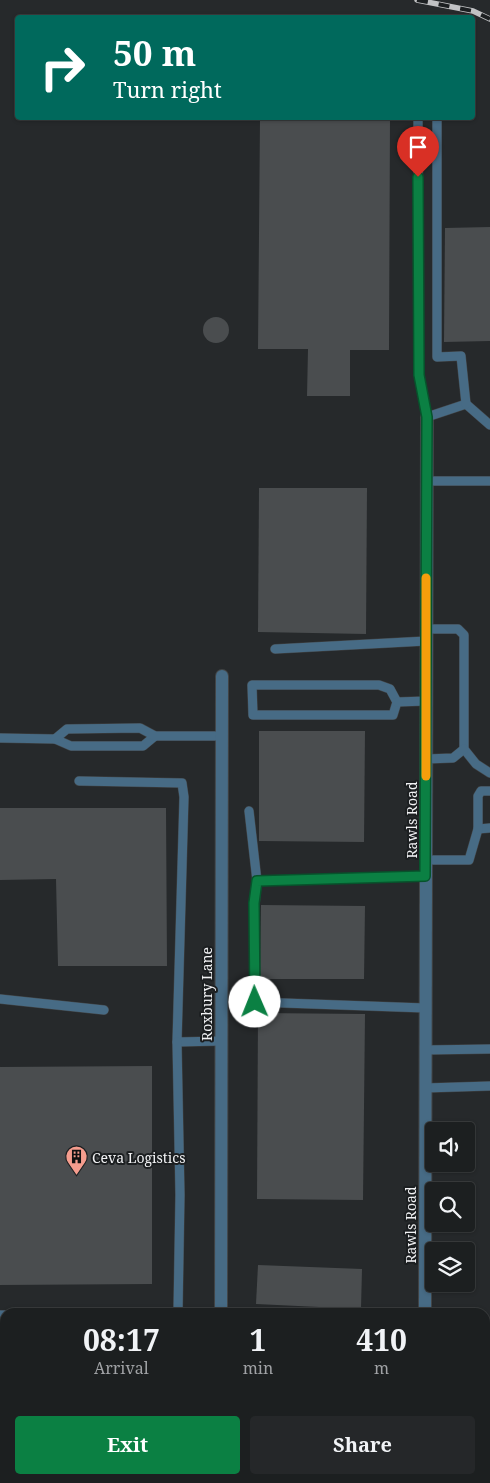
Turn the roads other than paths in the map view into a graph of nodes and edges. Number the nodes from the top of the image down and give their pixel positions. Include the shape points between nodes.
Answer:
1 (418, 120) edge
2 (437, 120) edge
3 (466, 404) junction
4 (427, 417) junction
5 (490, 425) edge
6 (426, 481) junction
7 (490, 481) edge
8 (426, 635) junction
9 (275, 649) dead end
10 (222, 676) dead end
11 (426, 701) junction
12 (397, 702) junction
13 (155, 736) junction
14 (222, 736) junction
15 (0, 738) edge
16 (55, 739) junction
17 (464, 749) junction
18 (426, 759) junction
19 (490, 773) edge
20 (79, 781) dead end
21 (490, 791) edge
22 (249, 811) dead end
23 (490, 828) edge
24 (478, 829) junction
25 (426, 860) junction
26 (425, 876) junction
27 (257, 881) junction
28 (0, 999) edge
29 (425, 1008) junction
30 (104, 1010) dead end
31 (221, 1041) junction
32 (176, 1042) junction
33 (490, 1049) edge
34 (425, 1050) junction
35 (490, 1086) edge
36 (425, 1088) junction
37 (178, 1308) edge
38 (221, 1308) edge
39 (424, 1308) edge

1 - 4 lane via 419,375
2 - 3 lane via 437,357 461,356
3 - 4 lane
3 - 5 lane
4 - 6 street, Rawls Road
6 - 7 lane
6 - 8 street, Rawls Road
8 - 9 lane
8 - 11 street, Rawls Road
8 - 17 lane via 458,629 464,635
10 - 14 street, Roxbury Lane
11 - 12 lane
11 - 18 street, Rawls Road
12 - 12 lane via 393,715 253,715 252,685 379,685 390,689
13 - 14 lane
13 - 16 lane via 143,746 71,746
13 - 16 lane via 140,728 67,729
14 - 31 street, Roxbury Lane
15 - 16 lane
17 - 18 lane via 453,758
17 - 19 lane via 476,764
18 - 25 street, Rawls Road
20 - 32 lane via 182,783
21 - 24 lane via 482,791 478,796
22 - 27 lane
23 - 24 lane
24 - 25 lane via 469,860
25 - 26 street, Rawls Road
26 - 27 lane
26 - 29 street, Rawls Road
27 - 29 lane via 254,903 255,1002
28 - 30 lane
29 - 34 street, Rawls Road
31 - 32 lane
31 - 38 street, Roxbury Lane
32 - 37 lane via 180,1195
33 - 34 lane
34 - 36 street, Rawls Road
35 - 36 lane
36 - 39 street, Rawls Road

